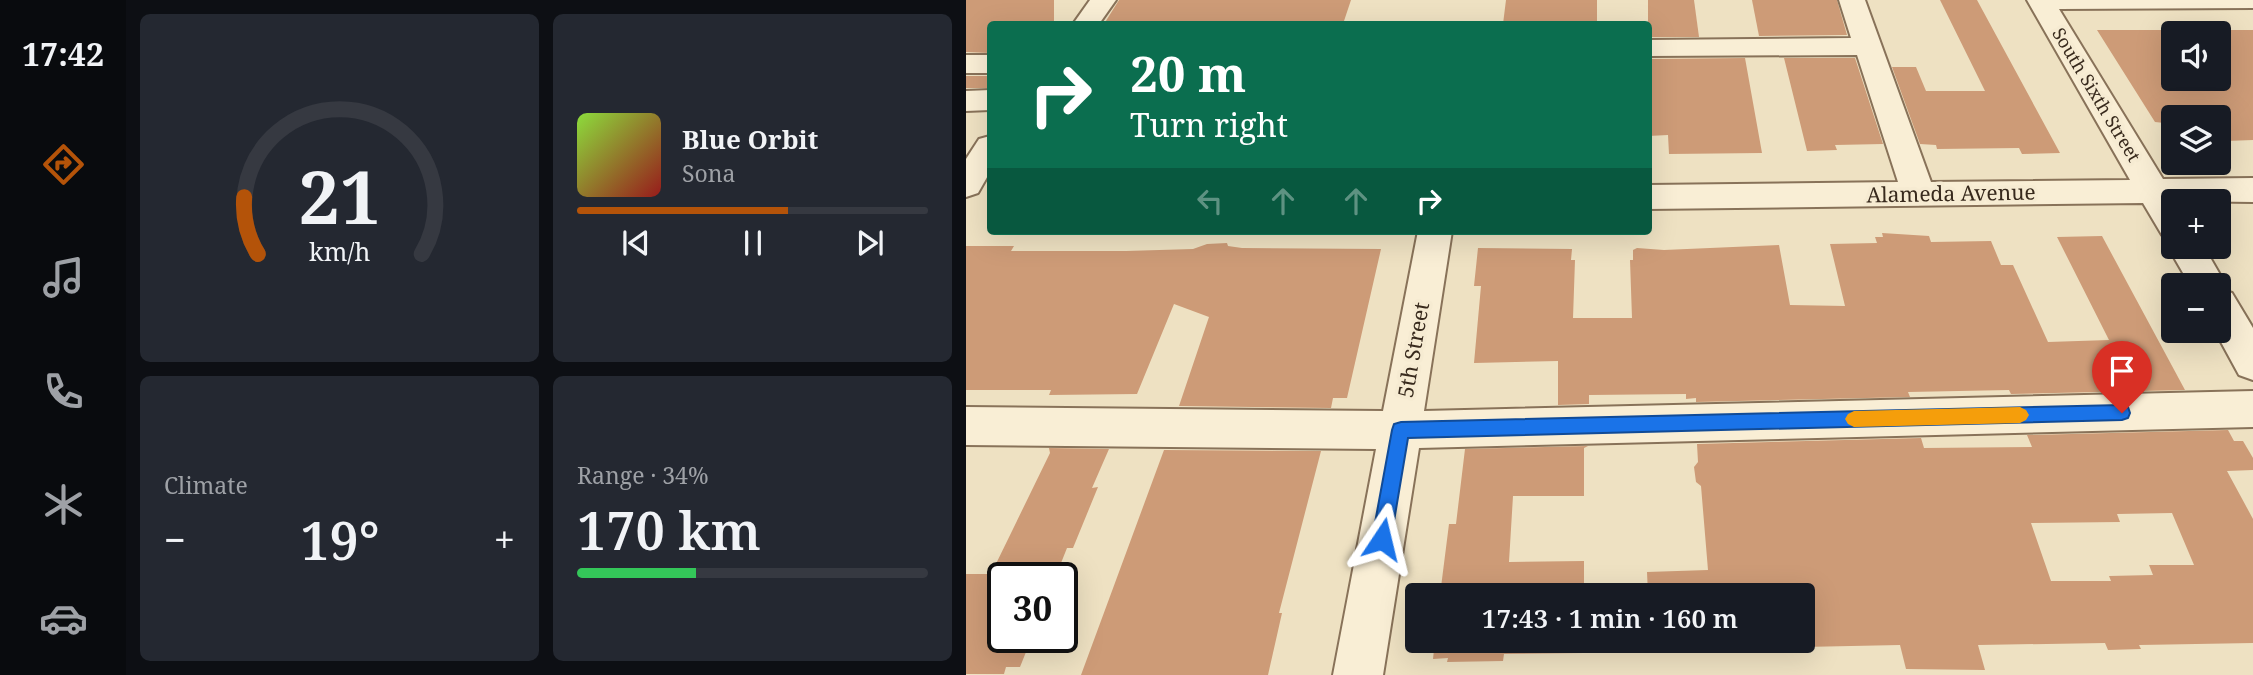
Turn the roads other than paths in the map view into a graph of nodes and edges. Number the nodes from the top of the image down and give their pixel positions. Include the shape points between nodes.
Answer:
1 (1103, 0) edge
2 (1852, 0) edge
3 (2040, 0) edge
4 (2253, 0) edge
5 (1088, 21) edge
6 (1652, 48) edge
7 (1869, 49) junction
8 (966, 64) edge
9 (987, 64) edge
10 (987, 100) edge
11 (966, 101) edge
12 (966, 135) edge
13 (987, 137) edge
14 (987, 156) edge
15 (987, 172) edge
16 (2253, 190) edge
17 (2153, 191) junction
18 (1919, 194) junction
19 (973, 196) edge
20 (1652, 197) edge
21 (2161, 204) edge
22 (1434, 235) edge
23 (2231, 325) edge
24 (2253, 363) edge
25 (2253, 409) edge
26 (966, 426) edge
27 (1401, 430) junction
28 (1358, 675) edge

1 - 5 street
2 - 7 street
3 - 4 street
3 - 17 street, South Sixth Street
6 - 7 street
7 - 18 street
8 - 9 street
10 - 11 street
12 - 13 street
14 - 19 street
15 - 19 street
16 - 17 street, Alameda Avenue
17 - 18 street, Alameda Avenue
17 - 21 street, South Sixth Street
18 - 20 street, Alameda Avenue
22 - 27 street, 5th Street
23 - 24 street
25 - 27 street
26 - 27 street
27 - 28 street, 5th Street

